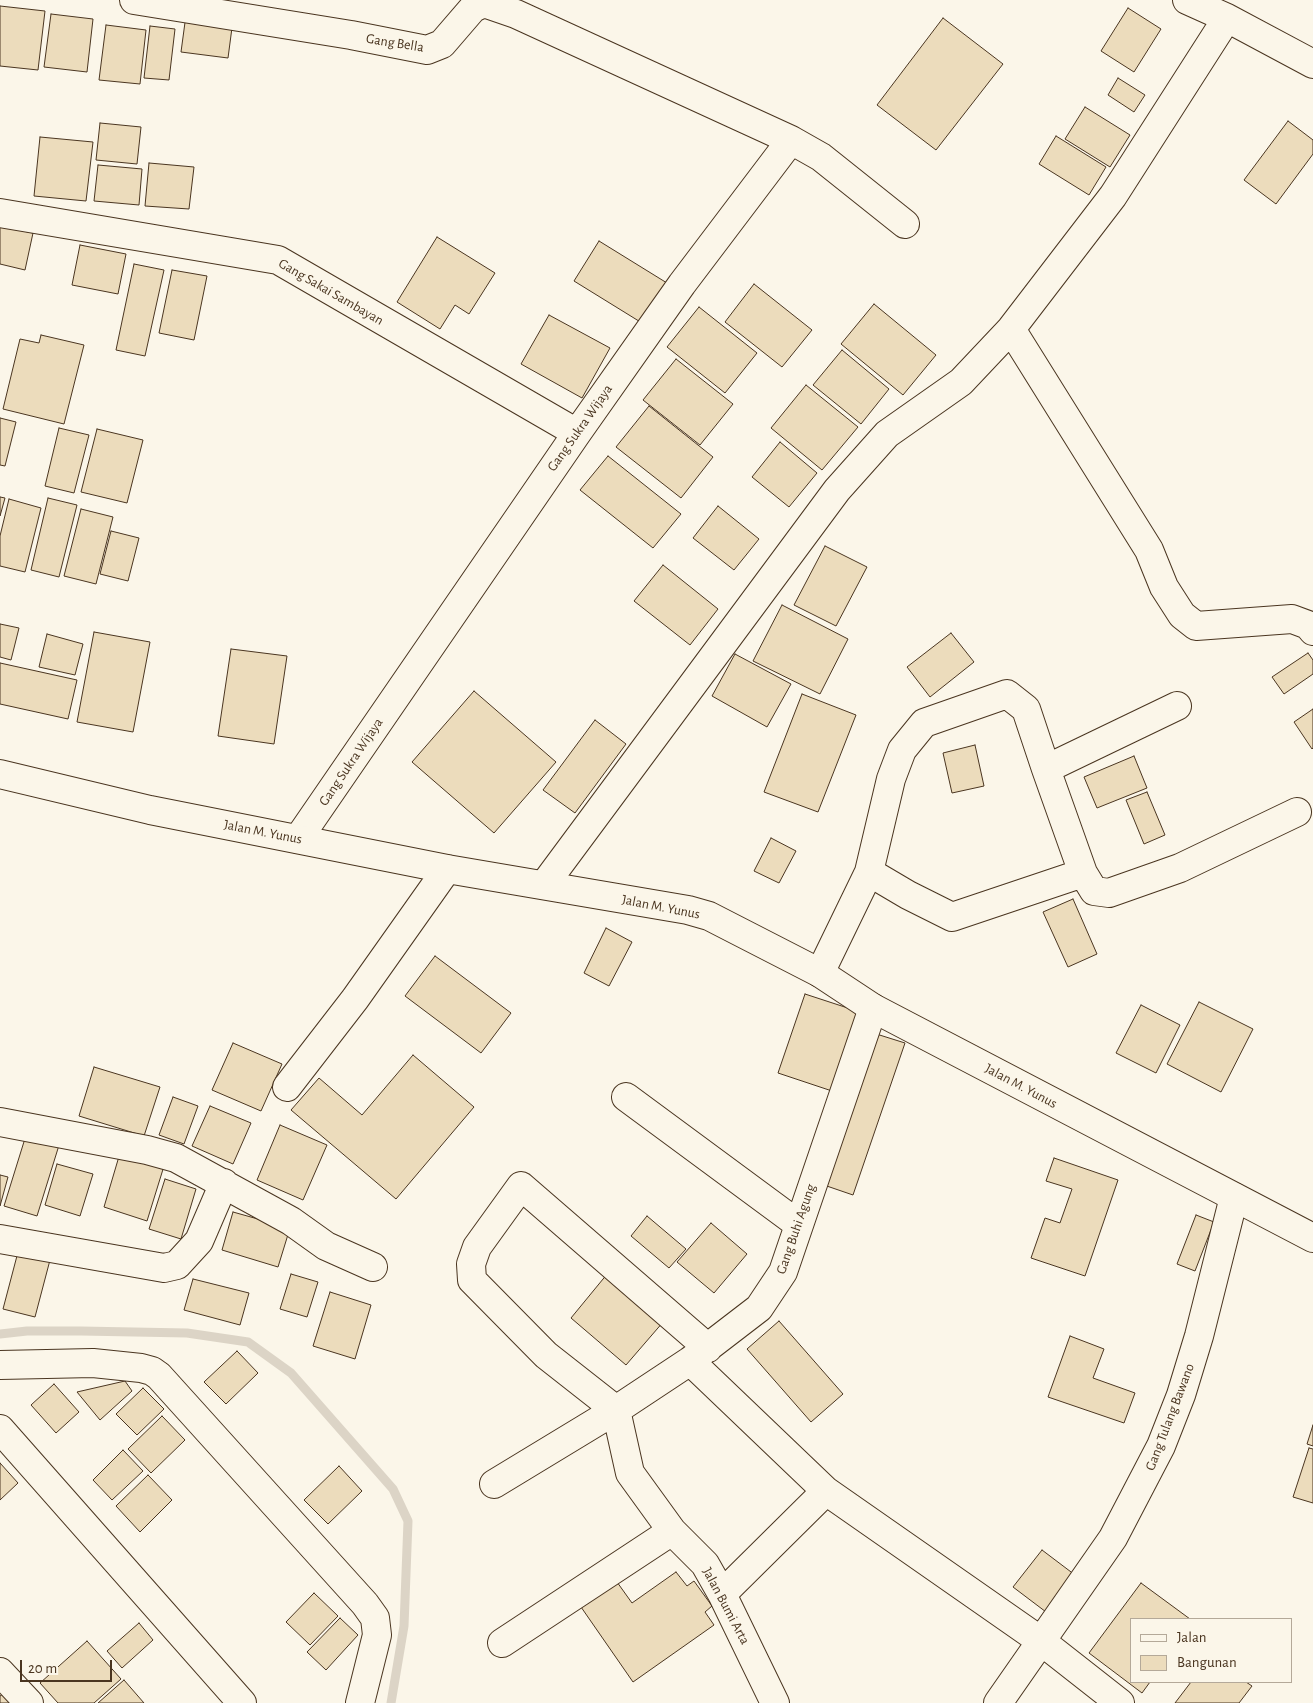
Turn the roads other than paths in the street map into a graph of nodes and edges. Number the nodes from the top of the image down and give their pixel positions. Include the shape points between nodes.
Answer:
1 (134, 0) edge
2 (1187, 0) edge
3 (1227, 18) junction
4 (1313, 64) edge
5 (791, 140) junction
6 (0, 213) edge
7 (905, 224) dead end
8 (1011, 329) junction
9 (576, 433) junction
10 (1313, 631) edge
11 (1177, 706) dead end
12 (1046, 769) junction
13 (0, 774) edge
14 (1297, 812) dead end
15 (298, 839) junction
16 (447, 869) junction
17 (869, 872) junction
18 (1084, 873) junction
19 (544, 886) junction
20 (811, 969) junction
21 (873, 1008) junction
22 (287, 1087) dead end
23 (626, 1097) dead end
24 (0, 1122) edge
25 (224, 1183) junction
26 (1234, 1197) junction
27 (798, 1224) junction
28 (1313, 1238) edge
29 (0, 1239) edge
30 (373, 1267) dead end
31 (699, 1355) junction
32 (0, 1365) edge
33 (616, 1410) junction
34 (0, 1429) edge
35 (494, 1484) dead end
36 (826, 1491) junction
37 (672, 1531) junction
38 (722, 1594) junction
39 (1041, 1641) junction
40 (502, 1643) dead end
41 (0, 1672) edge
42 (29, 1703) edge
43 (242, 1703) edge
44 (360, 1703) edge
45 (775, 1703) edge
46 (998, 1703) edge
47 (1120, 1703) edge

1 - 5 street, Gang Bella via 427,50 442,44 473,8 484,3 516,14
2 - 3 street
3 - 4 street
3 - 8 street via 1113,196
5 - 7 street via 821,157
5 - 9 street, Gang Sukra Wijaya via 682,284
6 - 9 street, Gang Sakai Sambayan via 278,260
8 - 10 street via 1149,550 1164,587 1182,615 1196,626 1292,619 1308,625
8 - 19 street via 960,382 887,434 837,490
9 - 15 street, Gang Sukra Wijaya
11 - 12 street
12 - 17 street via 1026,709 1007,694 924,723 902,750 891,779
12 - 18 street
13 - 15 street, Jalan M. Yunus via 150,810
14 - 18 street via 1180,868 1109,893 1094,891
15 - 16 street, Jalan M. Yunus
16 - 19 street, Jalan M. Yunus
16 - 22 street via 356,998
17 - 18 street via 952,917
17 - 20 street
19 - 20 street, Jalan M. Yunus via 708,916
20 - 21 street, Jalan M. Yunus
21 - 26 street, Jalan M. Yunus
21 - 27 street, Gang Buhi Agung
23 - 27 street
24 - 25 street via 147,1150 176,1158
25 - 29 street via 199,1241 177,1265 164,1268
25 - 30 street via 291,1221 326,1246
26 - 28 street, Jalan M. Yunus
26 - 39 street, Gang Tulang Bawano via 1199,1336 1181,1396 1161,1446 1113,1538
27 - 31 street, Gang Buhi Agung via 783,1272 759,1308
31 - 33 street, Gang Buhi Agung
31 - 33 street via 521,1186 477,1248 471,1264 472,1280 540,1349
31 - 36 street
32 - 44 street via 93,1364 141,1368 159,1376 375,1618 376,1635
33 - 35 street, Gang Buhi Agung
33 - 37 street, Jalan Bumi Arta via 630,1473
34 - 43 street
36 - 38 street
36 - 39 street
37 - 38 street, Jalan Bumi Arta via 705,1564
37 - 40 street
38 - 45 street, Jalan Bumi Arta
39 - 46 street, Gang Tulang Bawano
39 - 47 street
41 - 42 street

